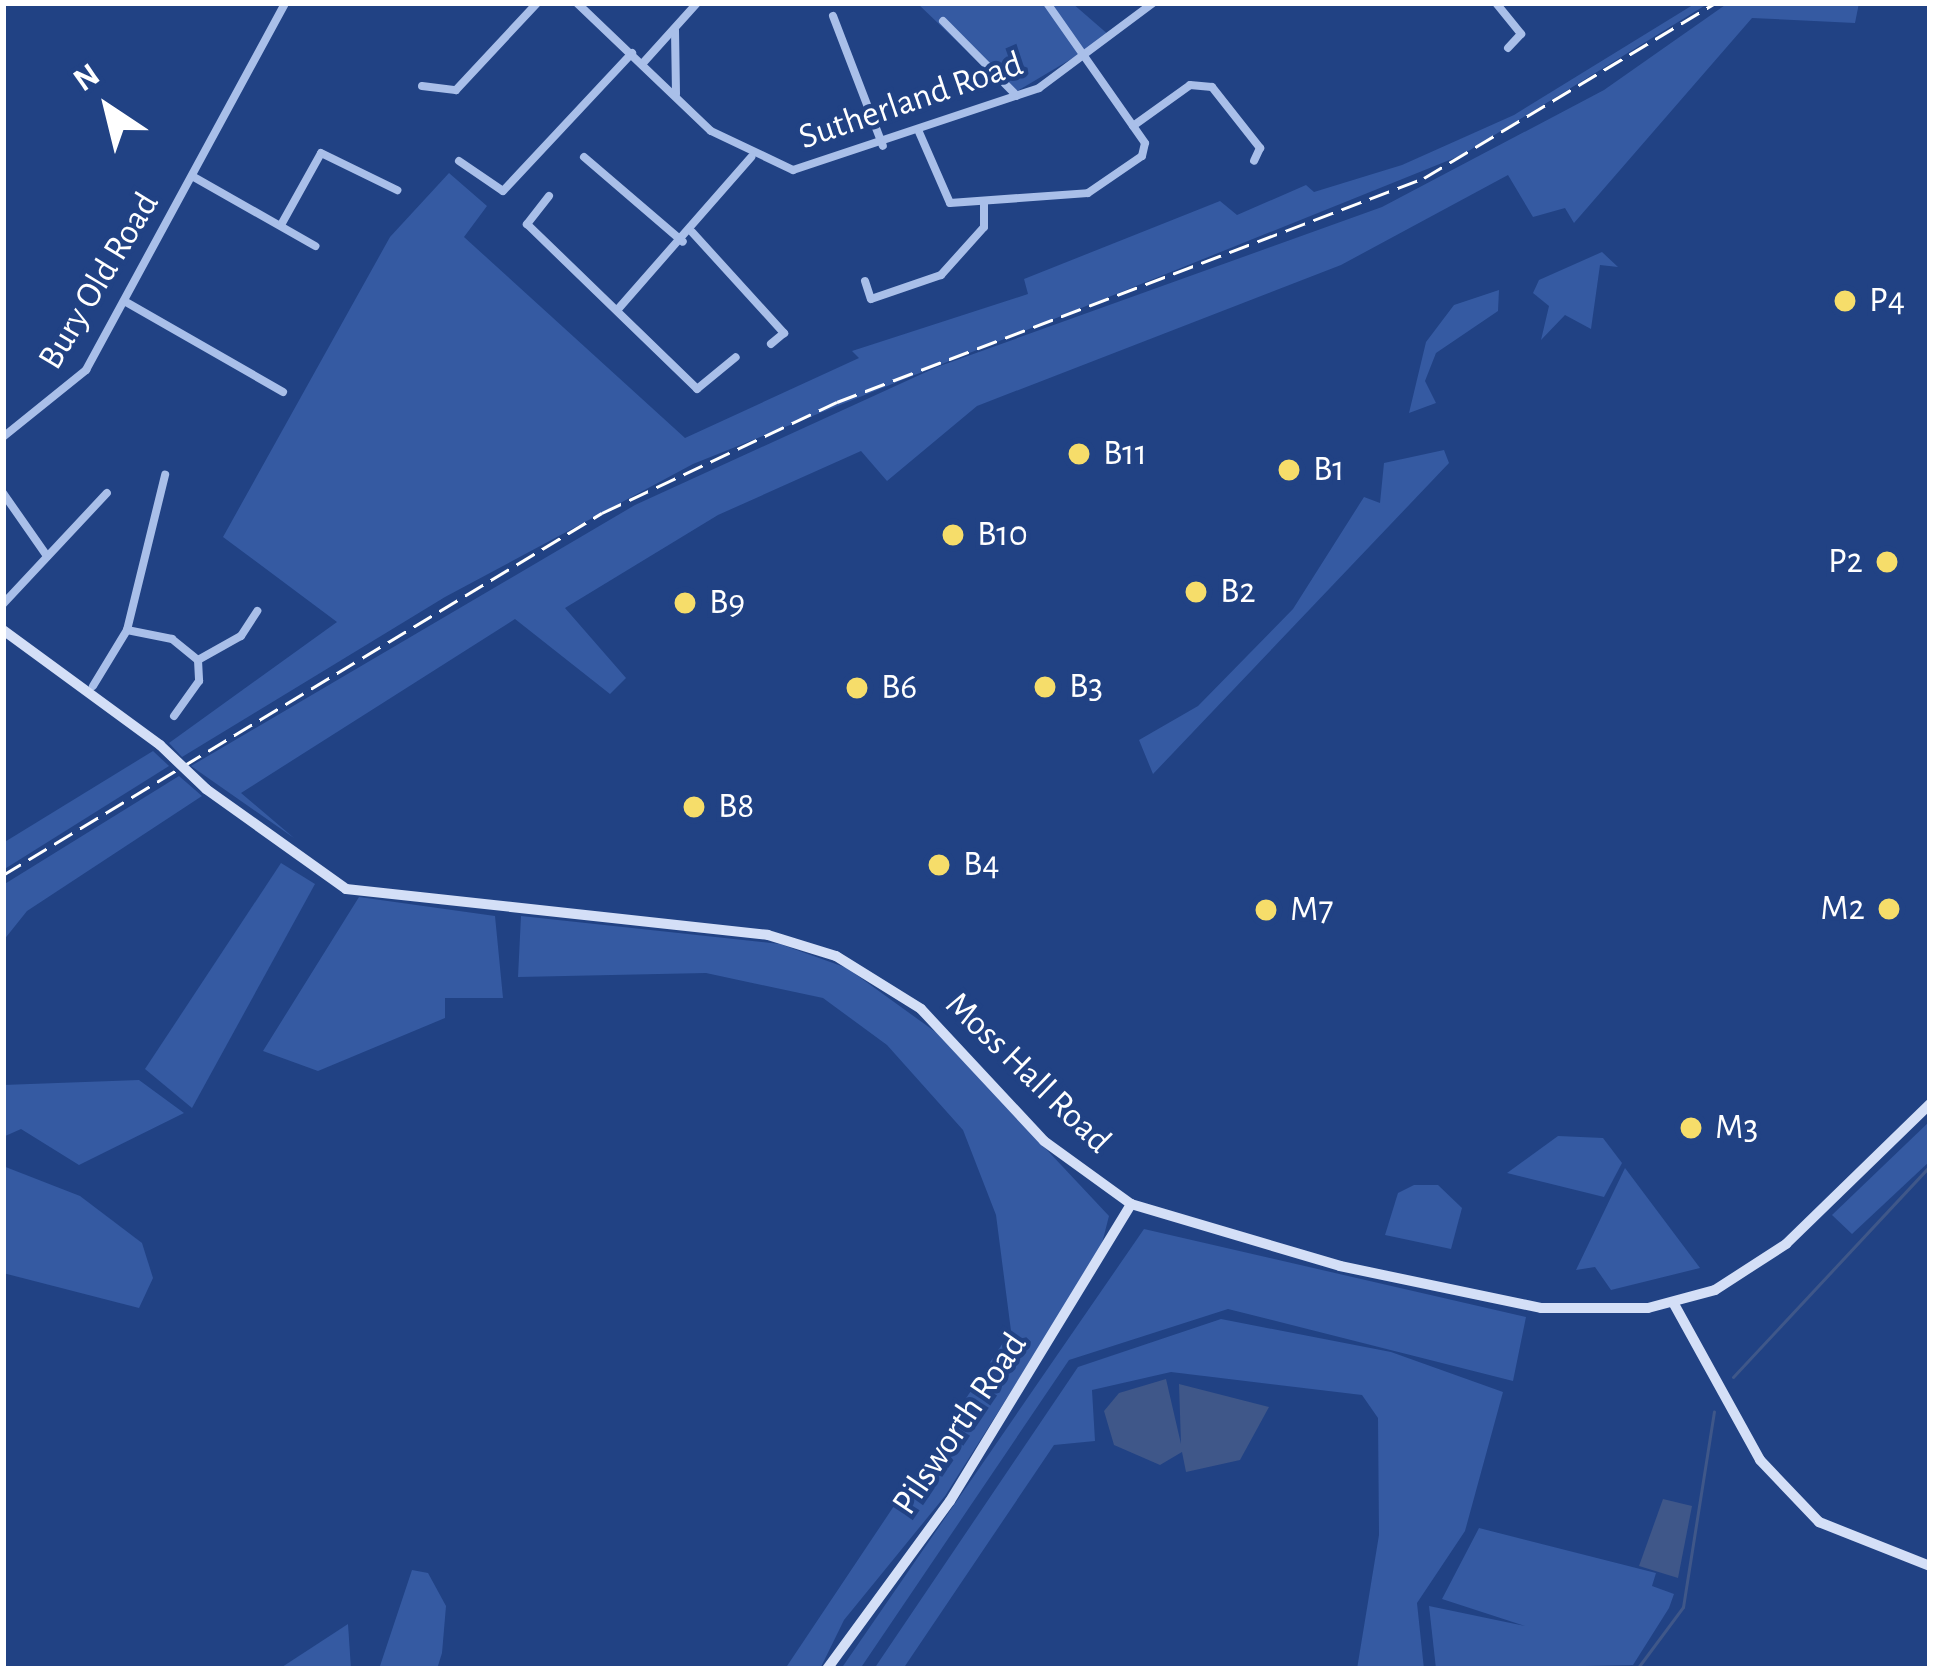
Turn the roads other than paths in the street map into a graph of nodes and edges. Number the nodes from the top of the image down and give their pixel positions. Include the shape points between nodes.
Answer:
1 (284, 3) edge
2 (537, 3) edge
3 (577, 3) edge
4 (697, 3) edge
5 (1047, 3) edge
6 (1153, 3) edge
7 (1496, 3) edge
8 (832, 16) dead end
9 (944, 20) dead end
10 (675, 28) junction
11 (1508, 48) dead end
12 (632, 53) junction
13 (1090, 58) junction
14 (643, 63) junction
15 (464, 83) junction
16 (422, 86) dead end
17 (473, 94) dead end
18 (676, 94) junction
19 (1017, 96) junction
20 (1133, 125) junction
21 (919, 132) junction
22 (883, 146) junction
23 (584, 157) dead end
24 (751, 157) junction
25 (1254, 160) dead end
26 (459, 161) dead end
27 (192, 176) junction
28 (397, 190) dead end
29 (549, 196) dead end
30 (984, 203) junction
31 (280, 225) junction
32 (692, 232) junction
33 (683, 242) junction
34 (316, 246) dead end
35 (865, 280) dead end
36 (126, 302) junction
37 (619, 308) junction
38 (771, 344) dead end
39 (736, 357) dead end
40 (284, 392) dead end
41 (3, 437) edge
42 (165, 476) dead end
43 (3, 493) edge
44 (107, 493) dead end
45 (47, 556) junction
46 (3, 604) edge
47 (257, 611) dead end
48 (3, 630) edge
49 (127, 630) junction
50 (198, 660) junction
51 (92, 686) junction
52 (174, 716) dead end
53 (1930, 1104) edge
54 (1131, 1204) junction
55 (1675, 1304) junction
56 (1930, 1566) edge
57 (827, 1669) edge

1 - 27 street, Bury Old Road
2 - 15 street
3 - 12 street, Sutherland Road
4 - 10 street
5 - 13 street
6 - 13 street, Sutherland Road
7 - 11 street via 1521,34
8 - 22 street
9 - 19 street
10 - 14 street
10 - 18 street
12 - 14 street, Sutherland Road
12 - 26 street via 503,191
13 - 19 street, Sutherland Road
13 - 20 street
14 - 18 street, Sutherland Road
15 - 16 street via 440,93
15 - 17 street
18 - 24 street, Sutherland Road
19 - 21 street, Sutherland Road
20 - 25 street via 1190,85 1212,87 1260,148
20 - 30 street via 1142,156 1088,193
21 - 22 street, Sutherland Road
21 - 30 street via 950,203
22 - 24 street, Sutherland Road via 793,170
23 - 33 street
24 - 32 street
27 - 31 street
27 - 36 street, Bury Old Road
28 - 31 street via 320,153
29 - 37 street via 526,224
30 - 35 street via 984,227 941,275 871,299
31 - 34 street
32 - 33 street
32 - 38 street via 784,333
33 - 37 street
36 - 40 street
36 - 41 street, Bury Old Road via 67,392
37 - 39 street via 697,389
42 - 49 street
43 - 45 street
44 - 45 street
45 - 46 street
47 - 50 street via 241,636
48 - 51 street, Moss Hall Road
49 - 50 street via 172,639
49 - 51 street
50 - 52 street via 199,681
51 - 54 street, Moss Hall Road, bridge via 206,789 346,889 768,935 836,956 921,1010 1033,1131
53 - 55 street via 1786,1244
54 - 55 street, Moss Hall Road via 1340,1266 1541,1308
54 - 57 street, Pilsworth Road via 950,1501
55 - 56 street via 1760,1460 1820,1522

